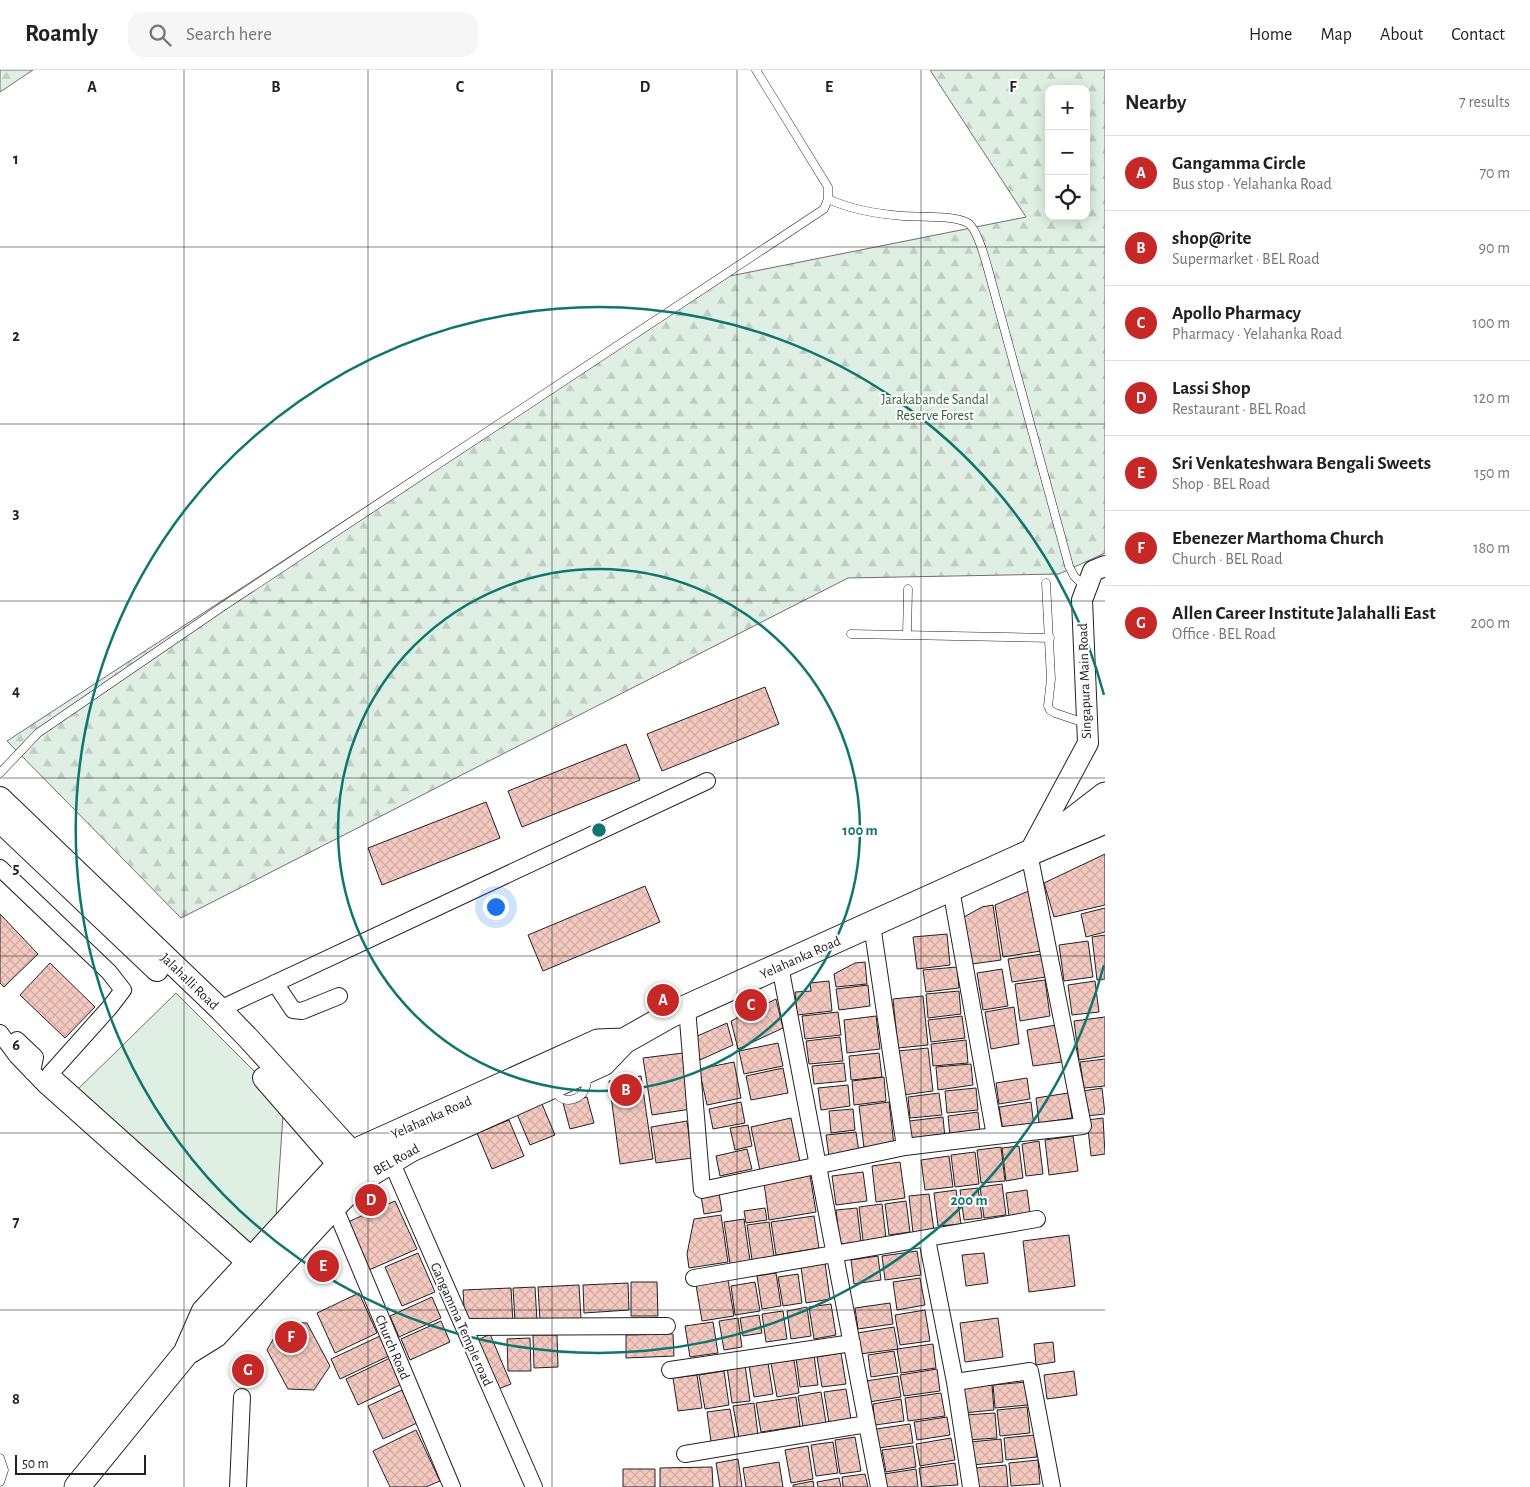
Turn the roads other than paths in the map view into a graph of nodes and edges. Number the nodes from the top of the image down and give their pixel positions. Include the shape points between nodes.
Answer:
1 (756, 70) edge
2 (828, 199) junction
3 (1105, 566) edge
4 (1046, 583) dead end
5 (908, 589) dead end
6 (1086, 589) junction
7 (851, 634) dead end
8 (907, 635) junction
9 (1050, 638) junction
10 (1087, 724) junction
11 (0, 772) edge
12 (707, 781) dead end
13 (1105, 795) edge
14 (0, 798) edge
15 (0, 821) edge
16 (1105, 821) edge
17 (1029, 853) junction
18 (0, 868) edge
19 (951, 889) junction
20 (872, 925) junction
21 (780, 966) junction
22 (275, 982) junction
23 (339, 996) dead end
24 (687, 1008) junction
25 (220, 1009) junction
26 (0, 1033) edge
27 (17, 1040) dead end
28 (624, 1041) junction
29 (32, 1072) junction
30 (48, 1080) junction
31 (995, 1136) junction
32 (905, 1147) junction
33 (346, 1159) junction
34 (818, 1166) junction
35 (372, 1173) junction
36 (334, 1206) junction
37 (1037, 1219) dead end
38 (927, 1239) junction
39 (835, 1255) junction
40 (251, 1262) junction
41 (694, 1278) dead end
42 (667, 1326) dead end
43 (464, 1327) junction
44 (852, 1343) junction
45 (186, 1352) junction
46 (670, 1370) dead end
47 (955, 1382) junction
48 (242, 1398) dead end
49 (867, 1424) junction
50 (685, 1454) dead end
51 (0, 1458) edge
52 (0, 1482) edge
53 (77, 1487) edge
54 (238, 1487) edge
55 (452, 1487) edge
56 (534, 1487) edge
57 (879, 1487) edge
58 (971, 1487) edge
59 (1052, 1487) edge

1 - 2 lane via 828,188
2 - 6 lane via 856,210 949,218 969,224 974,231 988,269 1069,566
2 - 11 lane via 824,208 222,607 38,733
3 - 6 street, Singapura Main Road via 1093,571
4 - 9 lane
5 - 8 lane
6 - 10 street, Singapura Main Road via 1082,600
7 - 8 lane
8 - 9 lane
9 - 10 lane via 1048,706 1055,713
10 - 17 street, Singapura Main Road via 1088,742
12 - 22 street
13 - 17 main road, Yelahanka Road
14 - 25 main road, Jalahalli Road
15 - 33 main road, Jalahalli Road via 228,1037
16 - 17 main road, Yelahanka Road
17 - 19 main road, Yelahanka Road
17 - 31 street via 1083,1126
18 - 30 street via 109,972 123,990
19 - 20 main road, Yelahanka Road
19 - 31 street
20 - 21 main road, Yelahanka Road
20 - 32 street
21 - 24 main road, Yelahanka Road
21 - 34 street
22 - 23 street via 292,1010 302,1011
22 - 25 street
24 - 28 main road, Yelahanka Road
24 - 34 street via 702,1190
25 - 33 main road, Jalahalli Road
26 - 29 street
27 - 29 street via 35,1057
28 - 33 main road, Yelahanka Road via 598,1042
28 - 35 main road, BEL Road via 603,1063 411,1150
29 - 30 street
30 - 40 street
31 - 32 street
32 - 34 street
33 - 35 main road, Jalahalli Road
33 - 40 main road, BEL Road
34 - 39 street
35 - 36 main road, BEL Road
35 - 43 street, Gangamma Temple road
36 - 45 main road, BEL Road via 215,1335
36 - 55 street, Church Road
37 - 38 street
38 - 39 street
38 - 47 street
39 - 41 street
39 - 44 street
40 - 45 main road, BEL Road via 204,1312
42 - 43 street
43 - 56 street, Gangamma Temple road
44 - 46 street
44 - 49 street
45 - 53 main road, BEL Road
47 - 58 street
47 - 59 street via 1030,1371
48 - 54 street
49 - 50 street
49 - 57 street
51 - 52 lane via 4,1470

